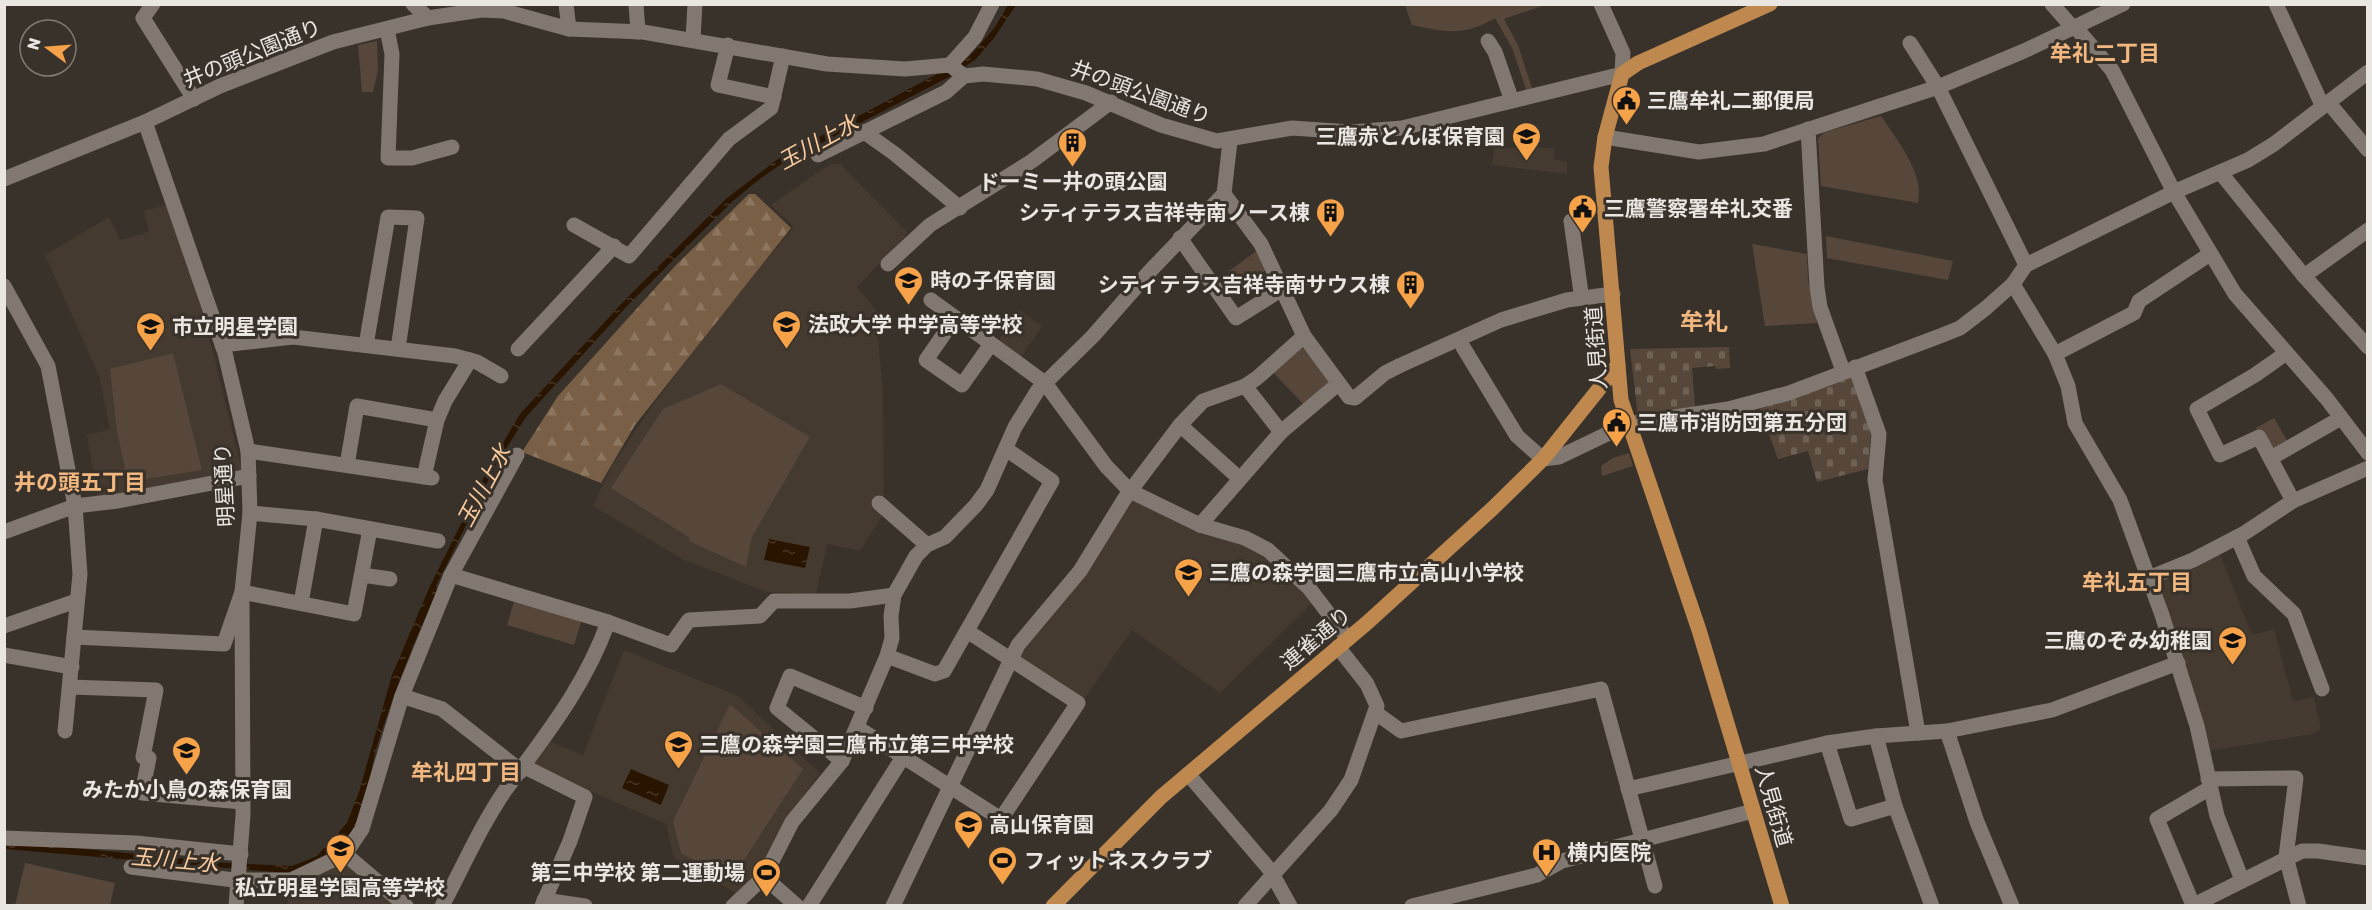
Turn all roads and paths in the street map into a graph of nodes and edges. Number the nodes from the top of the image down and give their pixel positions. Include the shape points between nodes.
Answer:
1 (153, 4) edge
2 (413, 4) edge
3 (566, 4) edge
4 (636, 4) edge
5 (695, 4) edge
6 (992, 4) edge
7 (1600, 4) edge
8 (2052, 4) edge
9 (2123, 4) edge
10 (2276, 4) edge
11 (1769, 5) edge
12 (517, 10) edge
13 (428, 18) junction
14 (2075, 28) junction
15 (387, 29) junction
16 (569, 29) junction
17 (638, 32) junction
18 (693, 39) junction
19 (1488, 41) dead end
20 (1910, 43) dead end
21 (728, 45) junction
22 (783, 56) junction
23 (957, 70) junction
24 (2367, 72) edge
25 (1622, 74) junction
26 (1938, 87) junction
27 (774, 97) junction
28 (194, 99) junction
29 (1512, 101) junction
30 (1111, 102) junction
31 (2325, 104) junction
32 (145, 122) junction
33 (1808, 129) junction
34 (864, 132) junction
35 (1605, 138) junction
36 (1230, 141) junction
37 (452, 147) dead end
38 (2367, 150) edge
39 (818, 155) dead end
40 (2220, 172) junction
41 (4, 179) edge
42 (2174, 192) junction
43 (1224, 194) junction
44 (960, 208) junction
45 (1571, 221) dead end
46 (574, 225) dead end
47 (2367, 230) edge
48 (1180, 238) junction
49 (614, 246) junction
50 (2210, 254) junction
51 (888, 264) dead end
52 (2026, 265) junction
53 (2304, 276) junction
54 (2013, 284) junction
55 (4, 286) edge
56 (1282, 288) junction
57 (1581, 293) dead end
58 (1613, 294) junction
59 (931, 300) dead end
60 (955, 318) junction
61 (1304, 336) junction
62 (991, 344) junction
63 (222, 345) junction
64 (366, 345) junction
65 (1463, 347) dead end
66 (2367, 347) edge
67 (398, 349) junction
68 (518, 350) dead end
69 (2055, 354) junction
70 (2285, 354) junction
71 (470, 360) junction
72 (1618, 365) junction
73 (1849, 369) junction
74 (501, 376) dead end
75 (1045, 382) junction
76 (1338, 384) junction
77 (1245, 386) junction
78 (2341, 418) junction
79 (437, 420) junction
80 (1628, 424) junction
81 (1180, 425) junction
82 (1281, 432) junction
83 (1006, 449) junction
84 (248, 451) junction
85 (2367, 453) edge
86 (517, 455) dead end
87 (2271, 458) junction
88 (1543, 459) junction
89 (347, 465) junction
90 (2367, 468) edge
91 (249, 476) junction
92 (1240, 479) junction
93 (1130, 491) junction
94 (2293, 501) junction
95 (879, 503) dead end
96 (75, 506) junction
97 (250, 513) junction
98 (316, 519) junction
99 (1200, 525) junction
100 (370, 529) junction
101 (4, 532) edge
102 (2237, 537) junction
103 (438, 541) dead end
104 (927, 545) junction
105 (362, 575) junction
106 (451, 575) junction
107 (2149, 578) junction
108 (390, 579) dead end
109 (242, 592) junction
110 (894, 595) junction
111 (76, 601) junction
112 (301, 603) junction
113 (608, 622) junction
114 (4, 626) edge
115 (967, 631) junction
116 (74, 637) junction
117 (1343, 643) junction
118 (4, 655) edge
119 (887, 656) junction
120 (1011, 659) junction
121 (2178, 663) junction
122 (72, 667) junction
123 (70, 687) junction
124 (2322, 689) dead end
125 (402, 696) junction
126 (866, 708) junction
127 (1376, 713) junction
128 (858, 728) junction
129 (65, 731) dead end
130 (1947, 731) junction
131 (1918, 733) junction
132 (1876, 736) junction
133 (1827, 743) junction
134 (903, 757) junction
135 (842, 761) junction
136 (1739, 762) junction
137 (523, 769) junction
138 (1188, 774) junction
139 (2209, 784) junction
140 (950, 786) junction
141 (1628, 789) junction
142 (242, 801) junction
143 (1895, 806) junction
144 (1753, 812) junction
145 (4, 838) edge
146 (1641, 839) junction
147 (345, 854) junction
148 (2286, 857) junction
149 (2367, 858) edge
150 (131, 867) dead end
151 (240, 867) junction
152 (1273, 875) junction
153 (764, 877) junction
154 (2242, 880) junction
155 (1655, 886) dead end
156 (543, 903) edge
157 (2192, 905) edge
158 (236, 906) edge
159 (406, 906) edge
160 (442, 906) edge
161 (585, 906) edge
162 (733, 906) edge
163 (797, 906) edge
164 (809, 906) edge
165 (893, 906) edge
166 (1053, 906) edge
167 (1245, 906) edge
168 (1290, 906) edge
169 (1412, 906) edge
170 (1782, 906) edge
171 (1932, 906) edge
172 (2012, 906) edge
173 (2299, 906) edge

1 - 28 street via 143,18
2 - 13 street
3 - 16 street
4 - 17 street
5 - 18 street
6 - 23 street
7 - 25 street via 1623,53
8 - 14 street
9 - 14 street
10 - 31 street
11 - 25 main road via 1638,63
12 - 13 street, 井の頭公園通り via 481,9
12 - 16 street, 井の頭公園通り
13 - 15 street, 井の頭公園通り
14 - 26 street
14 - 42 street via 2112,70
15 - 28 street, 井の頭公園通り via 333,42
15 - 37 street via 392,54 388,158 412,158
16 - 17 street, 井の頭公園通り
17 - 18 street, 井の頭公園通り
18 - 21 street, 井の頭公園通り
19 - 29 street
20 - 26 street
21 - 22 street, 井の頭公園通り
21 - 27 street via 718,85
22 - 23 street, 井の頭公園通り via 827,64
22 - 27 street
23 - 30 street, 井の頭公園通り via 1037,79
23 - 34 street via 946,92
24 - 31 street
25 - 29 street, 井の頭公園通り
25 - 35 main road, 人見街道
26 - 33 street
26 - 52 street
27 - 49 street via 771,108 729,139 629,256
28 - 32 street, 井の頭公園通り
29 - 36 street, 井の頭公園通り via 1377,132 1292,128
30 - 36 street, 井の頭公園通り via 1192,136
30 - 44 street
31 - 38 street
31 - 40 street via 2274,144
32 - 41 street, 井の頭公園通り
32 - 63 street, 明星通り
33 - 35 street via 1764,144 1699,152
33 - 73 street via 1820,307
34 - 39 street
34 - 44 street
35 - 58 main road, 人見街道 via 1602,204
36 - 43 street
40 - 42 street
40 - 53 street
42 - 50 street
42 - 52 street
43 - 48 street
43 - 56 street via 1261,244
44 - 51 street via 922,232
45 - 57 street
46 - 49 street
47 - 53 street
48 - 56 street via 1236,318
48 - 75 street via 1101,328
49 - 68 street
50 - 69 street via 2139,301 2134,313
50 - 70 street via 2235,294
52 - 54 street
53 - 66 street
54 - 69 street
54 - 73 street via 1960,327
55 - 96 street via 48,366
56 - 61 street
58 - 72 main road, 人見街道
58 - 76 street via 1567,300 1502,320 1385,373 1355,398 1349,397
59 - 60 street
60 - 62 street
60 - 62 street via 926,360 962,385
61 - 76 street
61 - 77 street
62 - 75 street
63 - 64 street via 286,336
63 - 84 street, 明星通り
64 - 67 street
64 - 67 street via 388,217 417,218
65 - 88 street via 1517,436
67 - 71 street
69 - 107 street via 2068,386 2075,423 2120,500
70 - 78 street
70 - 87 street via 2197,409 2220,455 2259,437
71 - 74 street
71 - 79 street
72 - 80 main road, 人見街道
72 - 88 main road, 連雀通り
73 - 80 street via 1759,402
73 - 131 street via 1879,434 1875,480
75 - 83 street via 1026,408
75 - 93 street via 1106,466
76 - 82 street
77 - 81 street via 1203,401
77 - 82 street
78 - 85 street
78 - 87 street
79 - 89 street via 428,477
79 - 89 street via 357,406
80 - 88 street via 1559,457
80 - 136 main road, 人見街道 via 1699,630
81 - 92 street
81 - 93 street
82 - 92 street
83 - 104 street via 976,505 945,537
83 - 115 street via 1052,481
84 - 89 street
84 - 91 street, 明星通り
86 - 106 street
87 - 94 street
88 - 117 main road, 連雀通り
90 - 94 street
91 - 96 street
91 - 97 street, 明星通り
92 - 99 street
93 - 99 street
93 - 120 street via 1080,571 1018,645
94 - 102 street
95 - 104 street
96 - 101 street
96 - 111 street via 80,574
97 - 98 street
97 - 109 street, 明星通り
98 - 100 street
98 - 112 street
99 - 117 street via 1245,538 1269,550 1295,572
100 - 103 street
100 - 105 street
102 - 107 street
102 - 124 street via 2254,576 2294,614
104 - 110 street via 916,556
105 - 108 street
105 - 112 street via 354,614
106 - 113 street
106 - 125 street
107 - 121 street
109 - 112 street
109 - 116 street via 224,644
109 - 142 street, 明星通り
110 - 113 street via 850,601 774,601 760,616 689,620 671,645
110 - 119 street
111 - 114 street
111 - 116 street
113 - 137 street via 591,666
115 - 119 street via 944,671 935,674
115 - 120 street
116 - 122 street
117 - 127 street via 1371,692
117 - 138 main road, 連雀通り
118 - 122 street
119 - 126 street
120 - 140 street
120 - 140 street via 1078,703 1001,819
121 - 130 street via 2052,710
121 - 139 street
122 - 123 street
123 - 129 street
123 - 142 street via 156,690 143,757 149,758 142,793
125 - 137 street via 442,709
125 - 147 street via 362,829
126 - 128 street
126 - 135 street via 790,676 777,708
127 - 141 street via 1401,731 1601,689
127 - 152 street via 1351,780 1331,810
128 - 134 street
128 - 135 street
130 - 131 street
130 - 172 street via 1977,822
131 - 132 street
132 - 133 street
132 - 143 street
133 - 136 street
133 - 143 street via 1851,819
134 - 140 street
134 - 164 street
135 - 153 street via 792,822
136 - 141 street
136 - 144 main road, 人見街道
137 - 156 street via 585,797
137 - 160 street via 490,814
138 - 152 street
138 - 166 main road, 連雀通り
139 - 148 street via 2296,778
139 - 154 street
139 - 157 street via 2157,819
140 - 165 street
141 - 146 street
142 - 151 street, 明星通り
143 - 171 street
144 - 146 street
144 - 170 main road, 人見街道
145 - 151 street via 136,843
146 - 155 street
146 - 169 street via 1562,861 1537,875
147 - 151 street via 291,880
147 - 159 street
148 - 149 street via 2318,851
148 - 154 street
148 - 173 street
150 - 151 street
151 - 158 street, 明星通り
152 - 167 street
152 - 168 street
153 - 162 street
153 - 163 street
154 - 157 street
156 - 161 street

